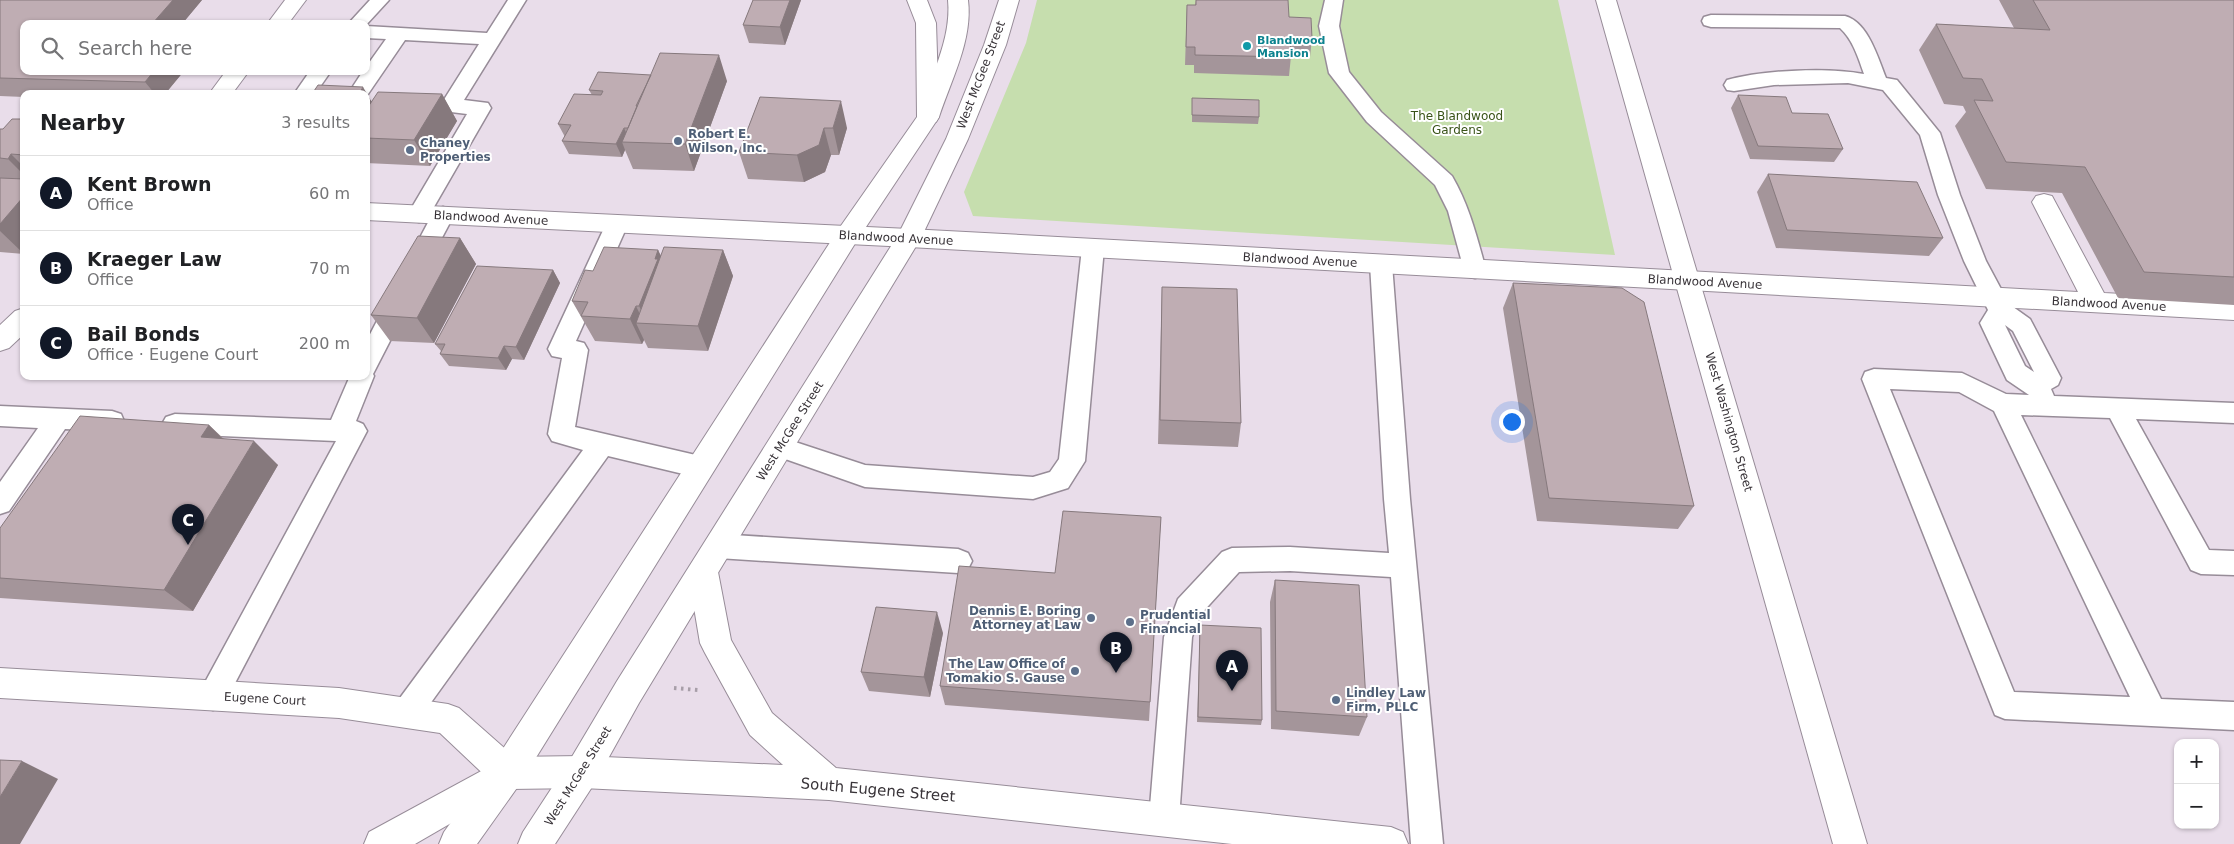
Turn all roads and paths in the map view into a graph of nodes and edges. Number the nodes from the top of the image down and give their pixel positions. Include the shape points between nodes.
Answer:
1 (296, 0) edge
2 (380, 0) edge
3 (517, 0) edge
4 (917, 0) edge
5 (958, 0) edge
6 (1009, 0) edge
7 (1334, 0) edge
8 (1606, 0) edge
9 (280, 20) edge
10 (361, 20) edge
11 (1711, 21) dead end
12 (370, 32) edge
13 (399, 34) junction
14 (492, 39) junction
15 (235, 75) edge
16 (318, 75) edge
17 (1878, 83) junction
18 (1734, 85) dead end
19 (223, 90) edge
20 (307, 90) edge
21 (361, 90) edge
22 (928, 117) junction
23 (2044, 202) edge
24 (370, 211) edge
25 (431, 214) junction
26 (617, 224) junction
27 (847, 236) junction
28 (909, 238) junction
29 (1094, 248) junction
30 (1381, 264) junction
31 (1475, 270) junction
32 (1689, 282) junction
33 (2096, 303) junction
34 (1997, 304) junction
35 (2234, 310) edge
36 (20, 322) edge
37 (0, 341) edge
38 (370, 358) edge
39 (360, 380) edge
40 (2041, 395) junction
41 (2003, 404) junction
42 (2118, 409) junction
43 (2234, 414) edge
44 (0, 416) edge
45 (59, 418) junction
46 (339, 431) junction
47 (602, 444) junction
48 (780, 447) junction
49 (700, 467) junction
50 (0, 503) edge
51 (711, 559) junction
52 (958, 561) dead end
53 (2234, 563) edge
54 (1404, 566) junction
55 (0, 683) edge
56 (669, 688) dead end
57 (706, 690) dead end
58 (213, 696) junction
59 (407, 712) junction
60 (2152, 712) junction
61 (2234, 716) edge
62 (582, 772) junction
63 (507, 773) junction
64 (829, 784) junction
65 (1164, 819) junction
66 (381, 844) edge
67 (456, 844) edge
68 (535, 844) edge
69 (1391, 844) edge
70 (1427, 844) edge
71 (1850, 844) edge

1 - 9 street
2 - 10 lane
3 - 14 lane
4 - 22 street via 926,23
5 - 22 street via 960,9 955,36
6 - 28 street, West McGee Street via 995,45 957,139
7 - 31 lane via 1329,26 1339,72 1374,117 1444,181 1459,211
8 - 32 street, West Washington Street
11 - 17 lane via 1845,22 1859,39
12 - 13 lane
13 - 14 lane
13 - 21 lane
14 - 25 lane via 450,106 481,108
15 - 19 street
16 - 20 lane
17 - 18 lane via 1848,77 1774,79
17 - 34 lane via 1890,85 1930,134 1948,195
22 - 27 street
23 - 33 street
24 - 25 street, Blandwood Avenue
25 - 26 street, Blandwood Avenue
25 - 38 lane
26 - 27 street, Blandwood Avenue
26 - 47 lane via 560,349 576,350 561,434
27 - 28 street, Blandwood Avenue
27 - 49 street
28 - 29 street, Blandwood Avenue
28 - 48 street, West McGee Street
29 - 30 street, Blandwood Avenue
29 - 48 lane via 1072,461 1059,480 1033,488 865,476
30 - 31 street, Blandwood Avenue
30 - 54 lane
31 - 32 street, Blandwood Avenue
32 - 34 street, Blandwood Avenue
32 - 71 street, West Washington Street
33 - 34 street, Blandwood Avenue
33 - 35 street, Blandwood Avenue
34 - 40 lane via 2022,325 2049,378
36 - 37 street
39 - 46 lane
40 - 41 lane
40 - 42 lane
41 - 60 lane
41 - 60 lane via 1962,383 1874,380 2005,706
42 - 43 lane
42 - 53 lane via 2201,562
44 - 45 lane
45 - 46 lane
45 - 50 lane
46 - 58 lane via 354,431
47 - 49 lane
47 - 59 lane
48 - 51 street, West McGee Street
49 - 63 street
51 - 52 lane
51 - 62 street, West McGee Street
51 - 64 street via 716,643 761,724
54 - 65 lane via 1290,559 1232,560 1188,608 1178,637
54 - 70 lane
55 - 58 street, Eugene Court
56 - 57 path
58 - 59 street, Eugene Court via 339,703
59 - 63 street, Eugene Court via 448,719
60 - 61 lane
62 - 63 street, South Eugene Street
62 - 64 street, South Eugene Street
62 - 68 street, West McGee Street
63 - 66 street, South Eugene Street
63 - 67 street
64 - 65 street, South Eugene Street
65 - 69 street, South Eugene Street

